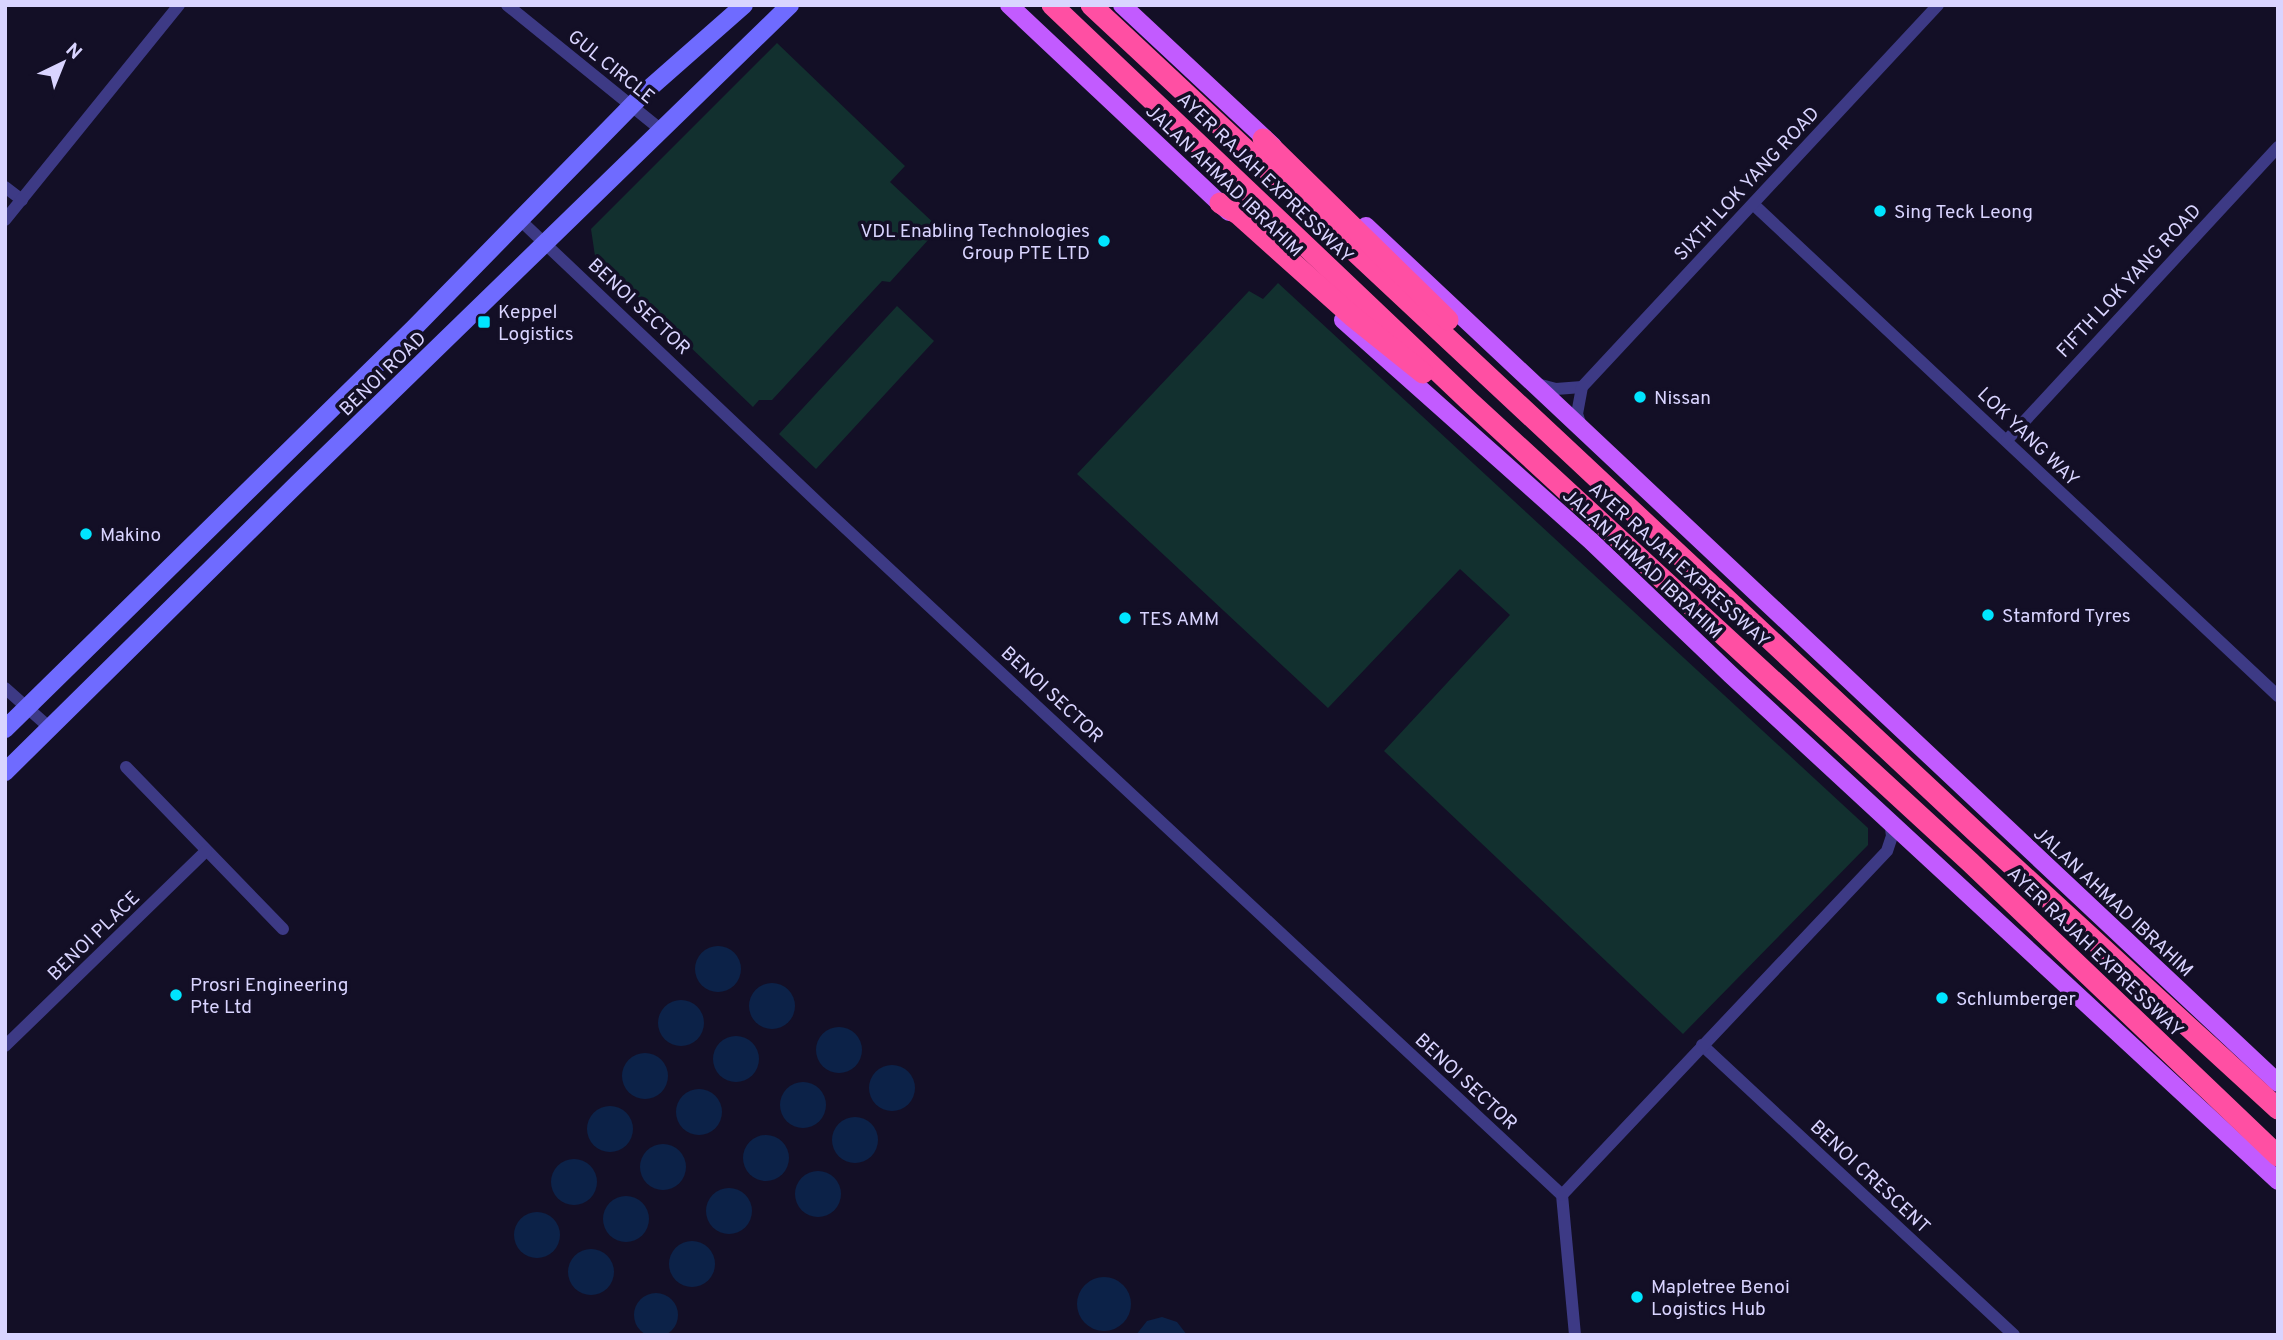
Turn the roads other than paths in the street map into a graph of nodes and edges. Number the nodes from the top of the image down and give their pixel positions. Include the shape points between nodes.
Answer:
1 (179, 5) edge
2 (507, 5) edge
3 (744, 5) edge
4 (790, 5) edge
5 (1009, 5) edge
6 (1052, 5) edge
7 (1091, 5) edge
8 (1122, 5) edge
9 (1938, 5) edge
10 (632, 107) junction
11 (660, 130) junction
12 (1263, 139) junction
13 (2278, 147) edge
14 (5, 187) edge
15 (22, 200) junction
16 (1220, 203) junction
17 (1753, 204) junction
18 (519, 219) junction
19 (5, 220) edge
20 (544, 243) junction
21 (1532, 382) junction
22 (1582, 387) junction
23 (1469, 401) junction
24 (1586, 436) junction
25 (2007, 440) junction
26 (1583, 465) junction
27 (5, 688) edge
28 (2278, 696) edge
29 (28, 707) junction
30 (50, 728) junction
31 (5, 729) edge
32 (125, 766) dead end
33 (5, 772) edge
34 (1890, 821) junction
35 (1917, 846) junction
36 (206, 850) junction
37 (1887, 851) junction
38 (283, 929) dead end
39 (1702, 1045) junction
40 (5, 1046) edge
41 (2278, 1083) edge
42 (2278, 1109) edge
43 (2278, 1156) edge
44 (2278, 1181) edge
45 (1562, 1195) junction
46 (1574, 1335) edge
47 (2014, 1335) edge

1 - 15 street
2 - 10 street, GUL CIRCLE
3 - 10 main road, BENOI ROAD
4 - 11 main road, BENOI ROAD
5 - 16 main road, JALAN AHMAD IBRAHIM
6 - 23 highway, AYER RAJAH EXPRESSWAY
7 - 26 highway, AYER RAJAH EXPRESSWAY
8 - 12 main road, JALAN AHMAD IBRAHIM
9 - 17 street, SIXTH LOK YANG ROAD
10 - 11 street, GUL CIRCLE
10 - 18 main road, BENOI ROAD
11 - 20 main road, BENOI ROAD
12 - 21 main road, JALAN AHMAD IBRAHIM via 1420,275
12 - 26 highway via 1520,391
13 - 25 street, FIFTH LOK YANG ROAD
14 - 15 street
15 - 19 street
16 - 23 highway via 1400,356 1452,396
16 - 34 main road, JALAN AHMAD IBRAHIM
17 - 22 street, SIXTH LOK YANG ROAD
17 - 25 street, LOK YANG WAY
18 - 20 street, BENOI SECTOR
18 - 29 main road, BENOI ROAD
20 - 30 main road, BENOI ROAD
20 - 45 street, BENOI SECTOR
21 - 22 street via 1556,389
21 - 24 main road, JALAN AHMAD IBRAHIM
22 - 24 street via 1577,414
23 - 43 highway, AYER RAJAH EXPRESSWAY via 1970,862
24 - 41 main road, JALAN AHMAD IBRAHIM
25 - 28 street, LOK YANG WAY
26 - 42 highway, AYER RAJAH EXPRESSWAY
27 - 29 street
29 - 30 street
29 - 31 main road, BENOI ROAD
30 - 33 main road, BENOI ROAD
32 - 36 street
34 - 35 main road, JALAN AHMAD IBRAHIM
34 - 37 street
35 - 37 street
35 - 44 main road, JALAN AHMAD IBRAHIM
36 - 38 street
36 - 40 street, BENOI PLACE
37 - 39 street
39 - 45 street
39 - 47 street, BENOI CRESCENT
45 - 46 street

